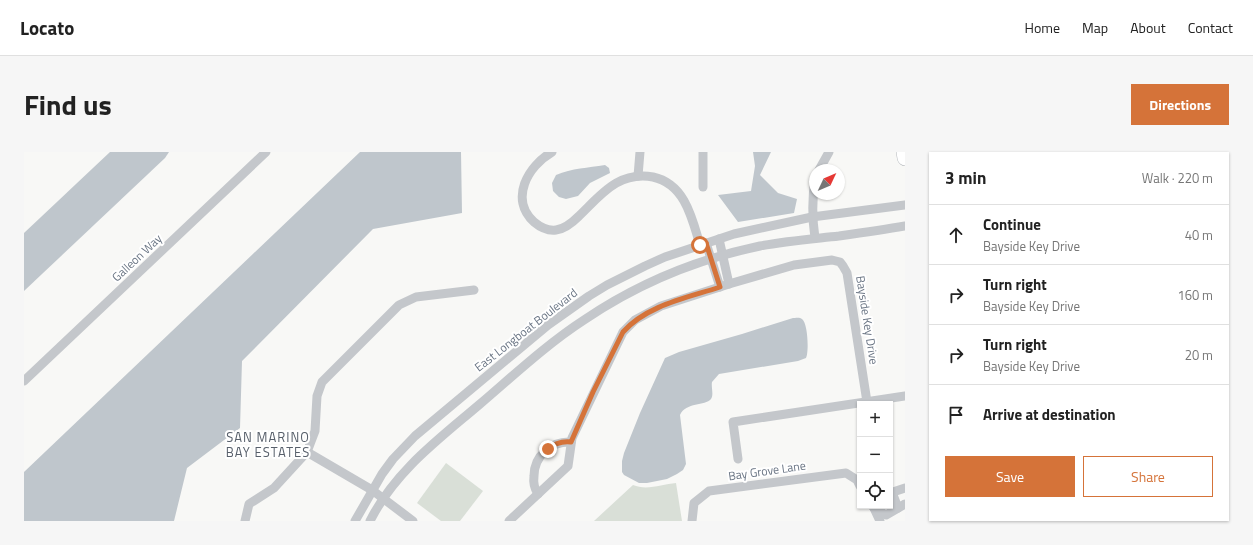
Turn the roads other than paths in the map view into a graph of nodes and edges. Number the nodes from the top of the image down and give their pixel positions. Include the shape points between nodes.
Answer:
1 (552, 152) edge
2 (640, 152) edge
3 (703, 152) edge
4 (829, 152) edge
5 (904, 152) edge
6 (260, 154) edge
7 (905, 158) edge
8 (822, 164) edge
9 (638, 176) junction
10 (703, 187) dead end
11 (812, 200) edge
12 (905, 205) edge
13 (812, 217) junction
14 (905, 226) edge
15 (815, 238) junction
16 (719, 239) junction
17 (703, 244) junction
18 (723, 255) junction
19 (711, 259) junction
20 (729, 284) junction
21 (720, 287) junction
22 (474, 290) dead end
23 (24, 381) edge
24 (905, 396) edge
25 (867, 401) edge
26 (873, 401) edge
27 (857, 403) edge
28 (571, 442) junction
29 (307, 452) junction
30 (738, 459) dead end
31 (857, 480) edge
32 (905, 488) edge
33 (372, 490) junction
34 (893, 491) edge
35 (538, 494) junction
36 (893, 495) edge
37 (383, 498) junction
38 (902, 506) edge
39 (874, 509) edge
40 (878, 509) edge
41 (245, 521) edge
42 (355, 521) edge
43 (370, 521) edge
44 (413, 521) edge
45 (509, 521) edge
46 (692, 521) edge
47 (880, 521) edge

1 - 9 street via 534,166 522,196 522,203 528,215 550,230 570,225 616,182
2 - 9 street
3 - 10 street
4 - 8 street
5 - 7 main road
6 - 23 street, Galleon Way
9 - 17 street via 664,181 678,192 689,208
11 - 13 street
12 - 13 street, East Longboat Boulevard
13 - 15 street
13 - 16 street, East Longboat Boulevard
14 - 15 street
15 - 18 street via 760,246
16 - 17 street, East Longboat Boulevard
16 - 18 street
17 - 19 street
17 - 33 street, East Longboat Boulevard via 625,275 548,324 415,436 393,459
18 - 19 street
18 - 20 street
19 - 21 street
19 - 37 street via 644,286 604,307 570,330 423,452
20 - 21 street, Bayside Key Drive
20 - 25 street, Bayside Key Drive via 794,264 826,259 844,266
21 - 28 street, Bayside Key Drive via 661,306 635,320 626,329 593,392
22 - 29 street via 416,297 399,305 322,382 317,396 315,431
24 - 26 street
27 - 30 street via 733,422
28 - 35 street, Bayside Key Drive via 568,466
28 - 35 street via 555,444 537,460 533,484
29 - 33 street
29 - 41 street via 274,488 249,504
31 - 46 street, Bay Grove Lane via 846,473 708,491 694,503
32 - 34 street
33 - 37 street
33 - 42 street, East Longboat Boulevard
35 - 45 street, Bayside Key Drive
36 - 38 street
37 - 43 street
37 - 44 street
38 - 40 street via 886,514
39 - 47 street

